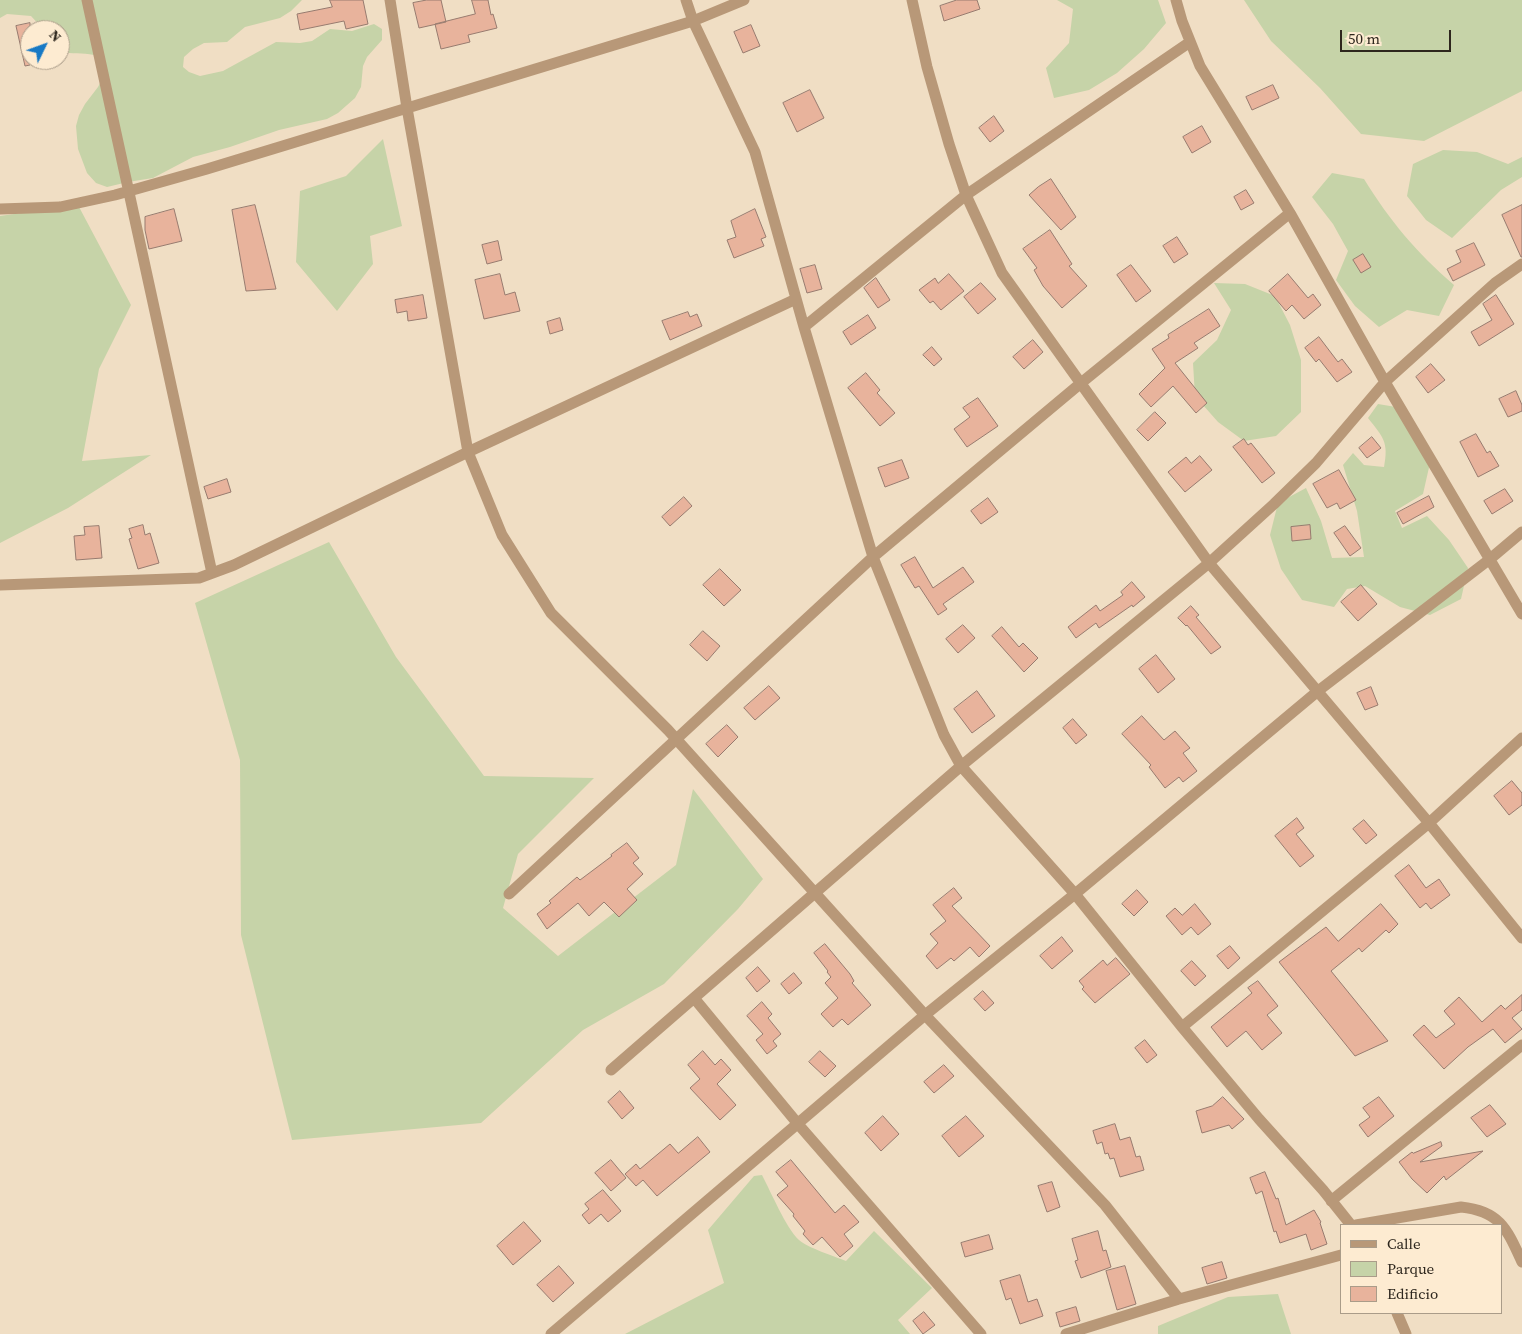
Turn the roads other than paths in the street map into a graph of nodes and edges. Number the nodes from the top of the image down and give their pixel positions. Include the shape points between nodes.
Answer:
1 (86, 0) edge
2 (390, 0) edge
3 (686, 0) edge
4 (744, 0) edge
5 (912, 0) edge
6 (1176, 0) edge
7 (694, 20) junction
8 (1190, 42) junction
9 (407, 108) junction
10 (128, 191) junction
11 (966, 196) junction
12 (0, 209) edge
13 (1290, 213) junction
14 (1522, 264) edge
15 (796, 298) junction
16 (804, 326) junction
17 (1385, 382) junction
18 (1081, 383) junction
19 (468, 452) junction
20 (1522, 532) edge
21 (873, 557) junction
22 (1490, 559) junction
23 (1209, 563) junction
24 (212, 573) junction
25 (0, 585) edge
26 (1522, 614) edge
27 (1318, 691) junction
28 (1522, 738) edge
29 (676, 739) junction
30 (961, 766) junction
31 (1429, 823) junction
32 (816, 893) junction
33 (509, 894) dead end
34 (1075, 894) junction
35 (1522, 938) edge
36 (694, 998) junction
37 (925, 1015) junction
38 (1182, 1027) junction
39 (1522, 1045) edge
40 (610, 1070) dead end
41 (798, 1124) junction
42 (1331, 1201) junction
43 (1350, 1224) edge
44 (1362, 1224) edge
45 (1501, 1224) edge
46 (1502, 1225) edge
47 (1340, 1255) edge
48 (1522, 1262) edge
49 (1180, 1299) junction
50 (1397, 1314) edge
51 (551, 1334) edge
52 (981, 1334) edge
53 (1066, 1334) edge
54 (1406, 1334) edge

1 - 10 street
2 - 9 street
3 - 7 street
4 - 7 street
5 - 11 street via 927,67
6 - 8 street
7 - 9 street
7 - 15 street via 755,152
8 - 11 street
8 - 13 street via 1200,66
9 - 10 street
9 - 19 street
10 - 12 street via 60,207
10 - 24 street
11 - 16 street
11 - 18 street via 1002,273
13 - 17 street
13 - 18 street
14 - 17 street via 1495,283
15 - 16 street
15 - 19 street
16 - 21 street
17 - 22 street
17 - 23 street via 1316,463
18 - 21 street
18 - 23 street
19 - 24 street
19 - 29 street via 502,535 551,613
20 - 22 street
21 - 29 street
21 - 30 street via 944,735
22 - 26 street
22 - 27 street
23 - 27 street
23 - 30 street
24 - 25 street via 199,578 172,580
27 - 31 street
27 - 34 street
28 - 31 street
29 - 32 street
29 - 33 street
30 - 32 street
30 - 34 street
31 - 35 street
31 - 38 street
32 - 36 street
32 - 37 street
34 - 37 street
34 - 38 street
36 - 40 street
36 - 41 street
37 - 41 street
37 - 49 street via 1105,1206
38 - 42 street
39 - 42 street
41 - 51 street
41 - 52 street
42 - 43 street
44 - 45 street via 1461,1207 1477,1208
46 - 48 street
47 - 49 street
49 - 53 street
50 - 54 street

